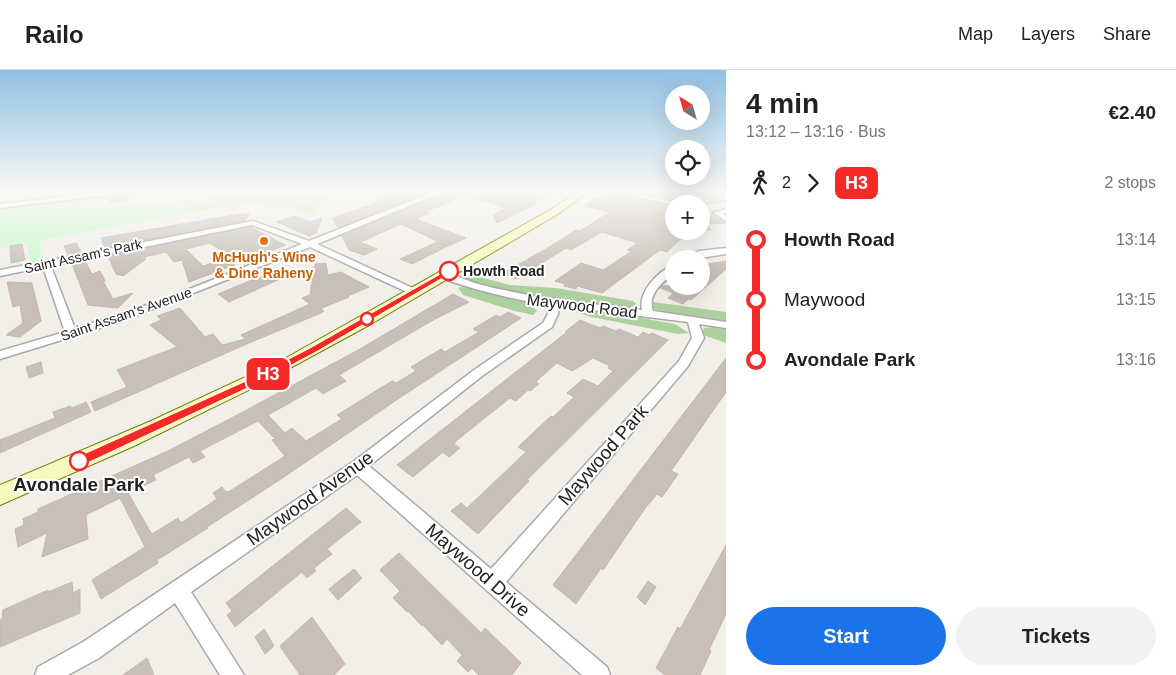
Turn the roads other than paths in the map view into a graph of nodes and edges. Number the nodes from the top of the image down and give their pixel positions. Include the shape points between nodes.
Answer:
1 (376, 218) edge
2 (543, 218) edge
3 (310, 245) junction
4 (726, 251) edge
5 (710, 253) edge
6 (46, 264) junction
7 (0, 273) edge
8 (441, 275) junction
9 (665, 277) edge
10 (414, 292) junction
11 (554, 302) junction
12 (649, 314) junction
13 (693, 320) junction
14 (726, 325) edge
15 (71, 334) junction
16 (0, 355) edge
17 (358, 466) junction
18 (0, 495) edge
19 (492, 583) junction
20 (179, 591) junction
21 (46, 675) edge
22 (232, 675) edge
23 (599, 675) edge

1 - 3 street, Saint Assam's Avenue
2 - 8 main road
3 - 6 street, Saint Assam's Park via 259,224 247,223
3 - 10 street, Saint Assam's Park
3 - 15 street, Saint Assam's Avenue via 166,302
4 - 5 street
6 - 7 street, Saint Assam's Park
6 - 15 street
8 - 10 main road
8 - 11 street, Maywood Road via 476,288 522,299
9 - 12 street via 647,296
10 - 18 main road via 252,382
11 - 12 street, Maywood Road
11 - 17 street, Maywood Avenue via 548,325 478,373
12 - 13 street, Maywood Road
13 - 14 street, Maywood Road
13 - 19 street, Maywood Park via 698,338 684,363
15 - 16 street, Saint Assam's Avenue
17 - 19 street, Maywood Drive
17 - 20 street, Maywood Avenue
19 - 23 street, Maywood Drive
20 - 21 street, Maywood Avenue via 91,650
20 - 22 street

